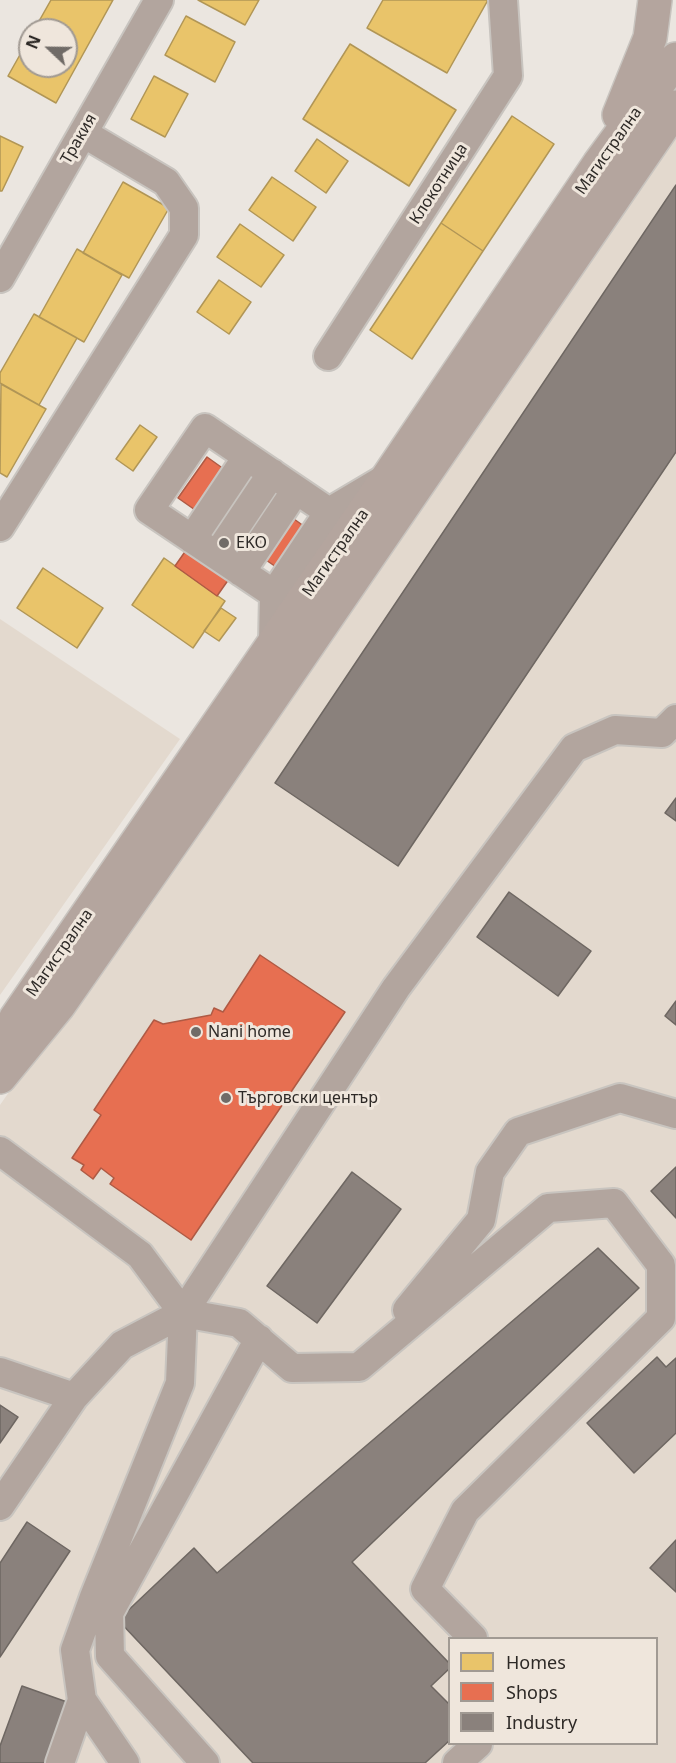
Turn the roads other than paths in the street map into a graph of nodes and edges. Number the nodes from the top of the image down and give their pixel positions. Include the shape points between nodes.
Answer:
1 (159, 0) edge
2 (503, 0) edge
3 (655, 0) edge
4 (676, 59) edge
5 (676, 107) edge
6 (82, 133) junction
7 (599, 164) junction
8 (0, 278) edge
9 (328, 356) dead end
10 (247, 457) junction
11 (272, 473) junction
12 (388, 477) junction
13 (296, 490) junction
14 (329, 512) junction
15 (0, 527) edge
16 (192, 539) junction
17 (217, 555) junction
18 (241, 572) junction
19 (274, 594) junction
20 (273, 643) junction
21 (676, 719) edge
22 (0, 1050) edge
23 (0, 1077) edge
24 (676, 1114) edge
25 (0, 1151) edge
26 (669, 1273) edge
27 (183, 1313) junction
28 (260, 1339) junction
29 (359, 1367) junction
30 (0, 1372) edge
31 (74, 1397) junction
32 (0, 1506) edge
33 (472, 1637) edge
34 (82, 1700) junction
35 (476, 1745) edge
36 (60, 1763) edge
37 (125, 1763) edge
38 (205, 1763) edge
39 (457, 1763) edge

1 - 6 street, Тракия
2 - 9 street, Клокотница via 508,76
3 - 7 main road via 650,38
4 - 7 main road, Магистрална
5 - 23 main road, Магистрална via 195,810 59,1005
6 - 8 street, Тракия
6 - 15 street via 166,182 184,208 184,235
7 - 12 main road, Магистрална
10 - 11 street
10 - 16 street
10 - 16 street via 205,428 149,510
11 - 13 street
11 - 17 street
12 - 14 street
12 - 20 main road, Магистрална
13 - 14 street
13 - 18 street
14 - 19 street
16 - 17 street
17 - 18 street
18 - 19 street
19 - 20 street
20 - 22 main road, Магистрална via 16,1018
21 - 27 street via 662,733 615,730 574,748 396,988
24 - 29 street via 620,1098 518,1132 490,1172 481,1220
25 - 27 street via 140,1255
26 - 29 street via 614,1203 548,1208
26 - 33 street via 661,1318 465,1510 425,1590
27 - 28 street via 238,1323
27 - 31 street via 122,1346
27 - 34 street via 180,1383 75,1650
28 - 29 street via 292,1368
28 - 38 street via 109,1613 110,1656
30 - 31 street
31 - 32 street
34 - 36 street
34 - 37 street
35 - 39 street

